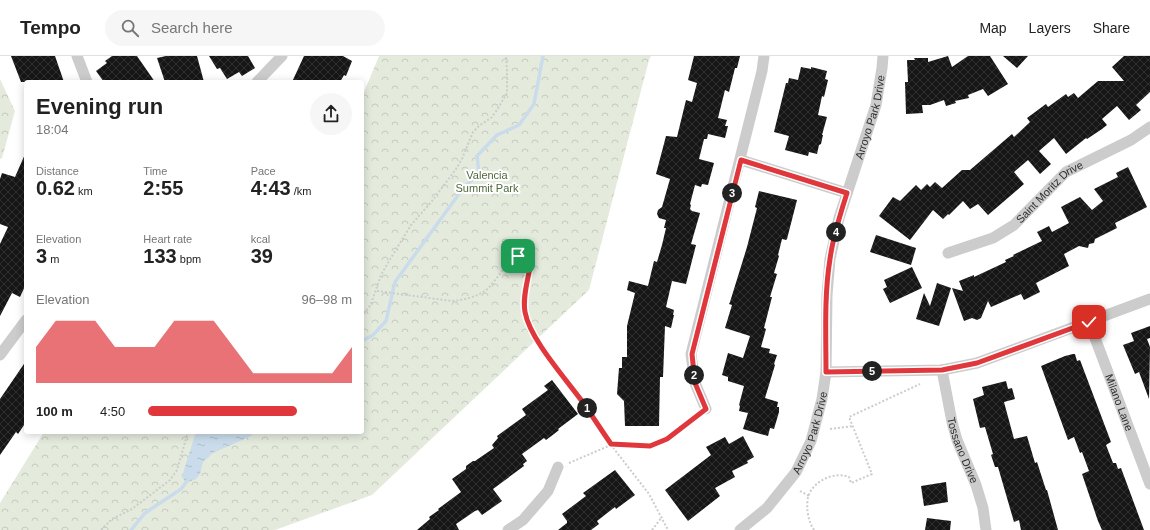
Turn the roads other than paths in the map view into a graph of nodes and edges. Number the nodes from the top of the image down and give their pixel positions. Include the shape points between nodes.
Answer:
1 (77, 56) edge
2 (282, 56) edge
3 (764, 56) edge
4 (883, 56) edge
5 (86, 80) edge
6 (260, 80) edge
7 (1150, 127) edge
8 (741, 160) junction
9 (847, 193) junction
10 (948, 253) dead end
11 (1150, 299) edge
12 (1089, 322) junction
13 (24, 323) edge
14 (0, 355) edge
15 (942, 370) junction
16 (826, 372) junction
17 (706, 409) road end
18 (558, 467) road end
19 (1150, 484) edge
20 (508, 530) edge
21 (740, 530) edge
22 (986, 530) edge

1 - 5 street
2 - 6 street
3 - 8 street
4 - 9 street, Arroyo Park Drive via 876,105
7 - 10 street, Saint Moritz Drive via 1131,140 1066,172 1014,225 993,238
8 - 9 street
8 - 17 street via 692,354 695,383
9 - 16 street, Arroyo Park Drive via 830,259
11 - 12 street
12 - 15 street via 977,363
12 - 19 street, Milano Lane
13 - 14 street
15 - 16 street
15 - 22 street, Tossano Drive via 952,422 976,485
16 - 21 street, Arroyo Park Drive via 811,441 796,472 767,508
18 - 20 street via 548,491 523,520

